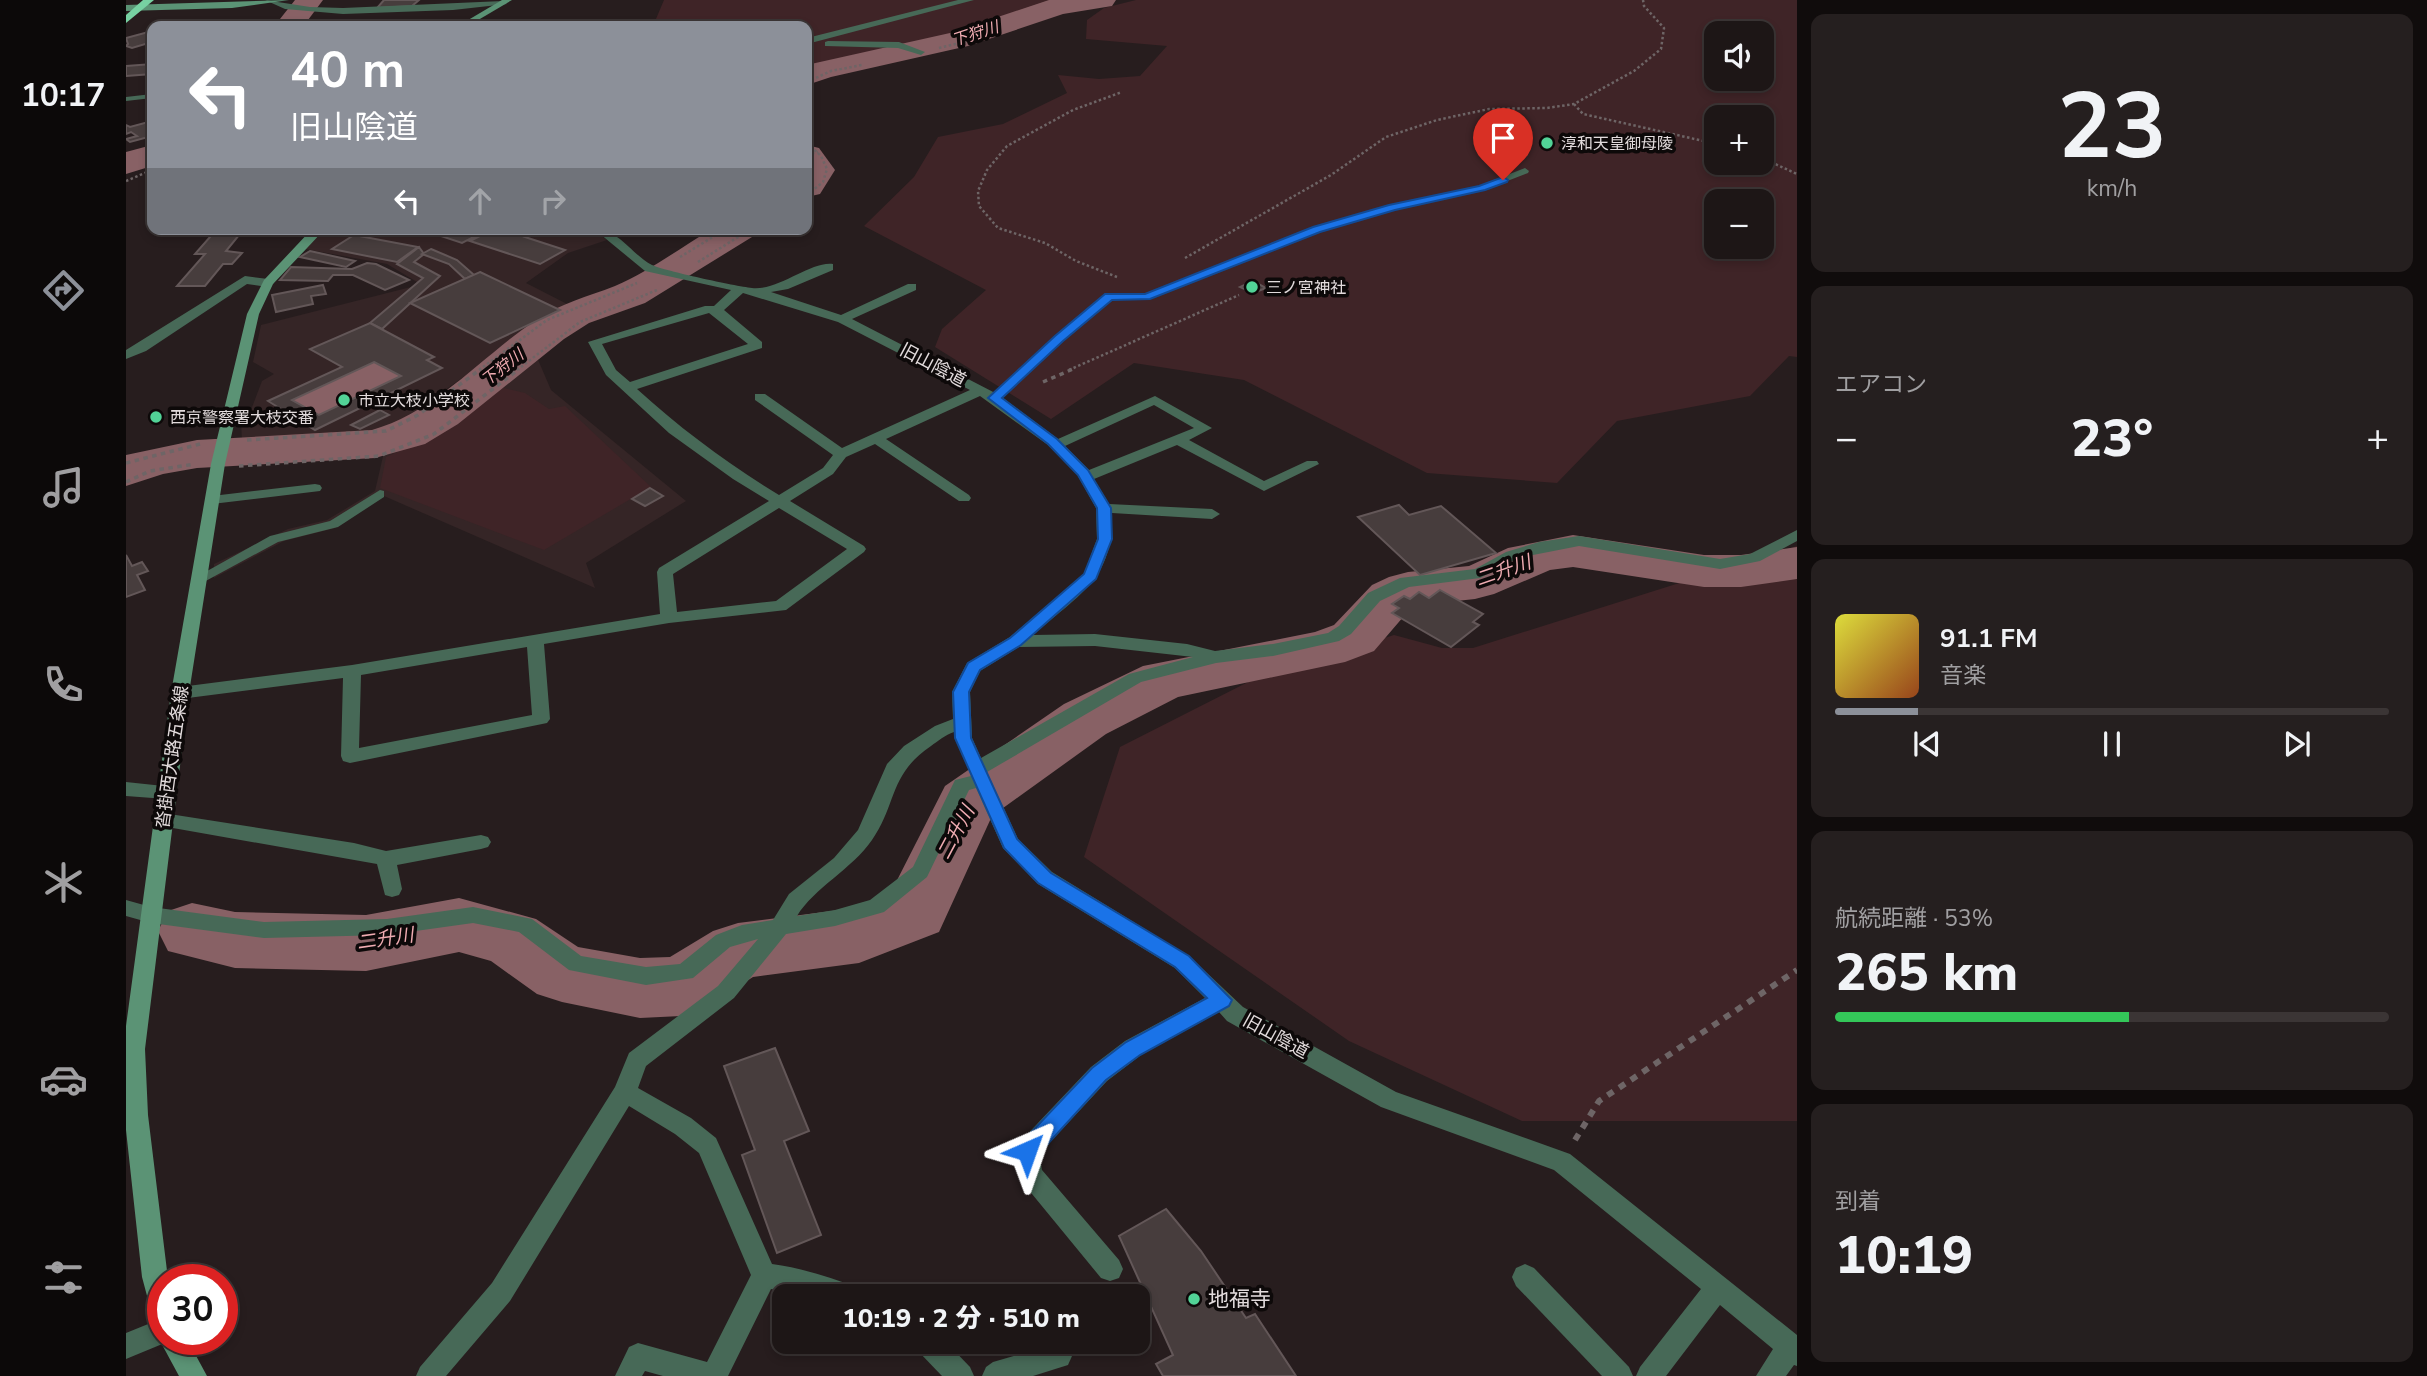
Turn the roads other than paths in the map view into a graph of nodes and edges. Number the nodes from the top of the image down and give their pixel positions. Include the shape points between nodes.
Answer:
1 (149, 0) edge
2 (269, 0) edge
3 (970, 0) edge
4 (505, 2) edge
5 (285, 4) edge
6 (126, 8) edge
7 (140, 8) junction
8 (126, 20) edge
9 (472, 21) edge
10 (812, 40) edge
11 (812, 41) edge
12 (921, 52) dead end
13 (147, 97) edge
14 (126, 99) edge
15 (1525, 171) dead end
16 (313, 235) edge
17 (608, 235) edge
18 (830, 267) dead end
19 (268, 283) junction
20 (912, 287) dead end
21 (748, 290) junction
22 (717, 310) junction
23 (842, 319) junction
24 (126, 346) edge
25 (141, 348) junction
26 (126, 355) edge
27 (629, 387) junction
28 (987, 394) junction
29 (760, 397) dead end
30 (875, 439) junction
31 (1179, 440) junction
32 (1056, 445) junction
33 (841, 454) junction
34 (1312, 464) dead end
35 (1086, 477) junction
36 (315, 488) dead end
37 (380, 494) dead end
38 (964, 498) dead end
39 (212, 500) junction
40 (780, 502) junction
41 (1104, 508) junction
42 (1212, 514) dead end
43 (1797, 534) edge
44 (197, 580) junction
45 (670, 618) junction
46 (535, 640) junction
47 (1016, 641) junction
48 (1215, 657) junction
49 (352, 671) junction
50 (180, 693) junction
51 (961, 723) junction
52 (980, 775) junction
53 (126, 789) edge
54 (166, 792) junction
55 (163, 820) junction
56 (481, 842) dead end
57 (386, 859) junction
58 (392, 889) dead end
59 (126, 908) edge
60 (150, 915) junction
61 (779, 928) junction
62 (1222, 1000) junction
63 (625, 1091) junction
64 (153, 1264) edge
65 (1110, 1269) dead end
66 (764, 1276) junction
67 (1525, 1277) dead end
68 (808, 1284) edge
69 (1718, 1287) junction
70 (147, 1337) edge
71 (126, 1346) edge
72 (1794, 1350) edge
73 (939, 1354) edge
74 (182, 1355) edge
75 (1059, 1356) dead end
76 (194, 1376) edge
77 (429, 1376) edge
78 (628, 1376) edge
79 (712, 1376) edge
80 (961, 1376) edge
81 (995, 1376) edge
82 (1620, 1376) edge
83 (1649, 1376) edge
84 (1769, 1376) edge

1 - 7 highway
2 - 5 street
3 - 10 street
4 - 5 street via 380,11
4 - 9 main road
5 - 7 main road
6 - 7 main road
7 - 8 highway
11 - 12 street via 910,47
13 - 14 lane
15 - 28 lane via 1481,188 1392,207 1316,230 1146,297 1109,297
16 - 19 main road, 沓掛西大路五条線
17 - 21 street, 旧山陰道 via 649,268
18 - 21 street via 784,286
19 - 25 street via 245,280
19 - 39 main road, 沓掛西大路五条線 via 253,314
20 - 23 street
21 - 22 street
21 - 23 street, 旧山陰道
22 - 27 street via 594,342 611,372
22 - 27 street via 757,345
23 - 28 street, 旧山陰道
24 - 25 street
25 - 26 street
27 - 40 street via 674,430
28 - 30 street
28 - 32 street, 旧山陰道
29 - 33 street
30 - 33 street
30 - 38 street
31 - 32 street via 1205,428 1155,400
31 - 34 street via 1264,486
31 - 35 street
32 - 35 street, 旧山陰道
33 - 40 street via 828,471
35 - 41 street, 旧山陰道
36 - 39 street
37 - 44 lane via 334,524 274,539
39 - 44 main road, 沓掛西大路五条線
40 - 45 street via 665,572
40 - 45 street via 858,548 780,606
41 - 42 street
41 - 47 street, 旧山陰道 via 1105,539 1091,576
43 - 48 street via 1754,558 1720,564 1579,541 1539,547 1512,555 1480,573 1406,582 1387,589 1333,637
44 - 50 main road, 沓掛西大路五条線
45 - 46 street
46 - 49 street
46 - 49 street via 541,719 350,755
47 - 48 street via 1095,640
47 - 51 street, 旧山陰道 via 973,667 961,692
48 - 52 street via 1135,678
49 - 50 street
50 - 54 main road, 沓掛西大路五条線
51 - 52 street, 旧山陰道
51 - 61 street via 910,751 894,769 866,834 841,863 796,900
52 - 61 street via 961,785 920,872 877,906
52 - 62 street, 旧山陰道 via 1010,843 1045,878 1182,962
53 - 54 street
54 - 55 main road, 沓掛西大路五条線
55 - 57 street
55 - 60 main road, 沓掛西大路五条線
56 - 57 street
57 - 58 street
59 - 60 street
60 - 61 street via 264,930 387,927 473,915 525,925 576,964 646,976 685,972 723,941
60 - 64 main road, 沓掛西大路五条線 via 134,1049 136,1115
61 - 63 street via 726,992 637,1060
62 - 65 street via 1133,1048 1099,1074 1027,1151 1031,1175
62 - 69 street, 旧山陰道 via 1236,1014 1389,1100 1562,1162
63 - 66 street via 708,1146
63 - 77 street via 501,1292
66 - 68 street
66 - 79 street
67 - 82 street
69 - 72 street, 旧山陰道
69 - 83 street
70 - 71 street
72 - 84 street
73 - 80 street
74 - 76 main road
75 - 81 street
78 - 79 street via 638,1356

